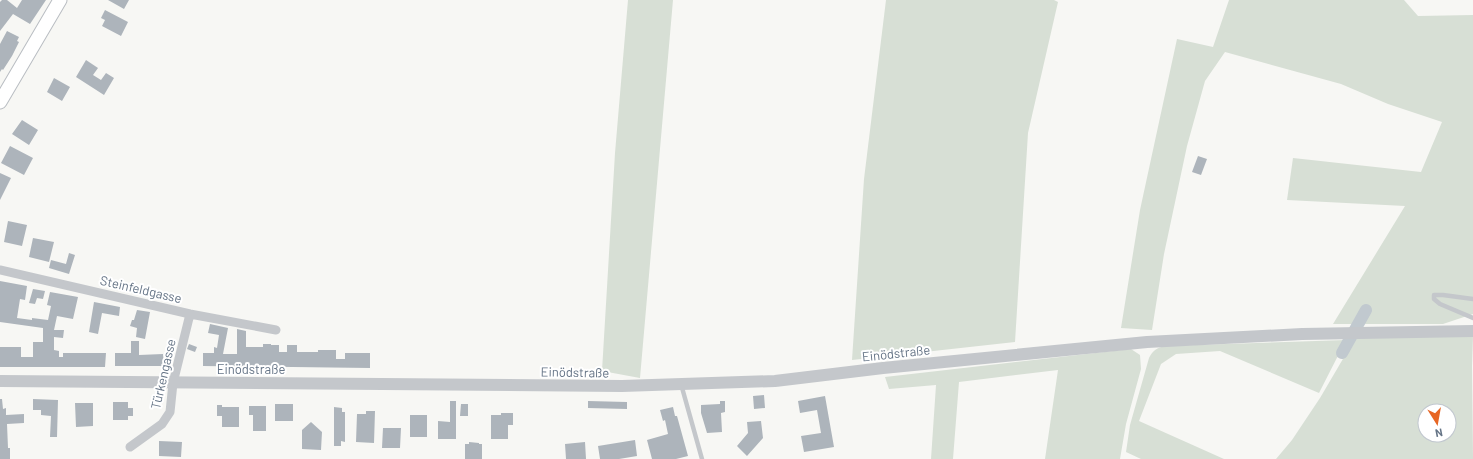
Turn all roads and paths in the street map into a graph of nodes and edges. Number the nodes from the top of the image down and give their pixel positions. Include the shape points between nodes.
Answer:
1 (60, 0) edge
2 (0, 102) edge
3 (0, 270) edge
4 (1473, 299) edge
5 (190, 314) junction
6 (1473, 318) edge
7 (276, 330) dead end
8 (1473, 331) edge
9 (0, 381) edge
10 (173, 383) junction
11 (681, 384) junction
12 (130, 447) dead end
13 (702, 459) edge

1 - 2 main road
3 - 5 street, Steinfeldgasse
4 - 6 lane via 1434,295 1434,299 1440,304
5 - 7 street, Steinfeldgasse
5 - 10 street, Türkengasse
8 - 11 street, Einödstraße via 1302,334 1148,342 775,381
9 - 10 street, Einödstraße
10 - 11 street, Einödstraße via 614,386
10 - 12 street, Türkengasse via 170,412 162,424
11 - 13 lane

